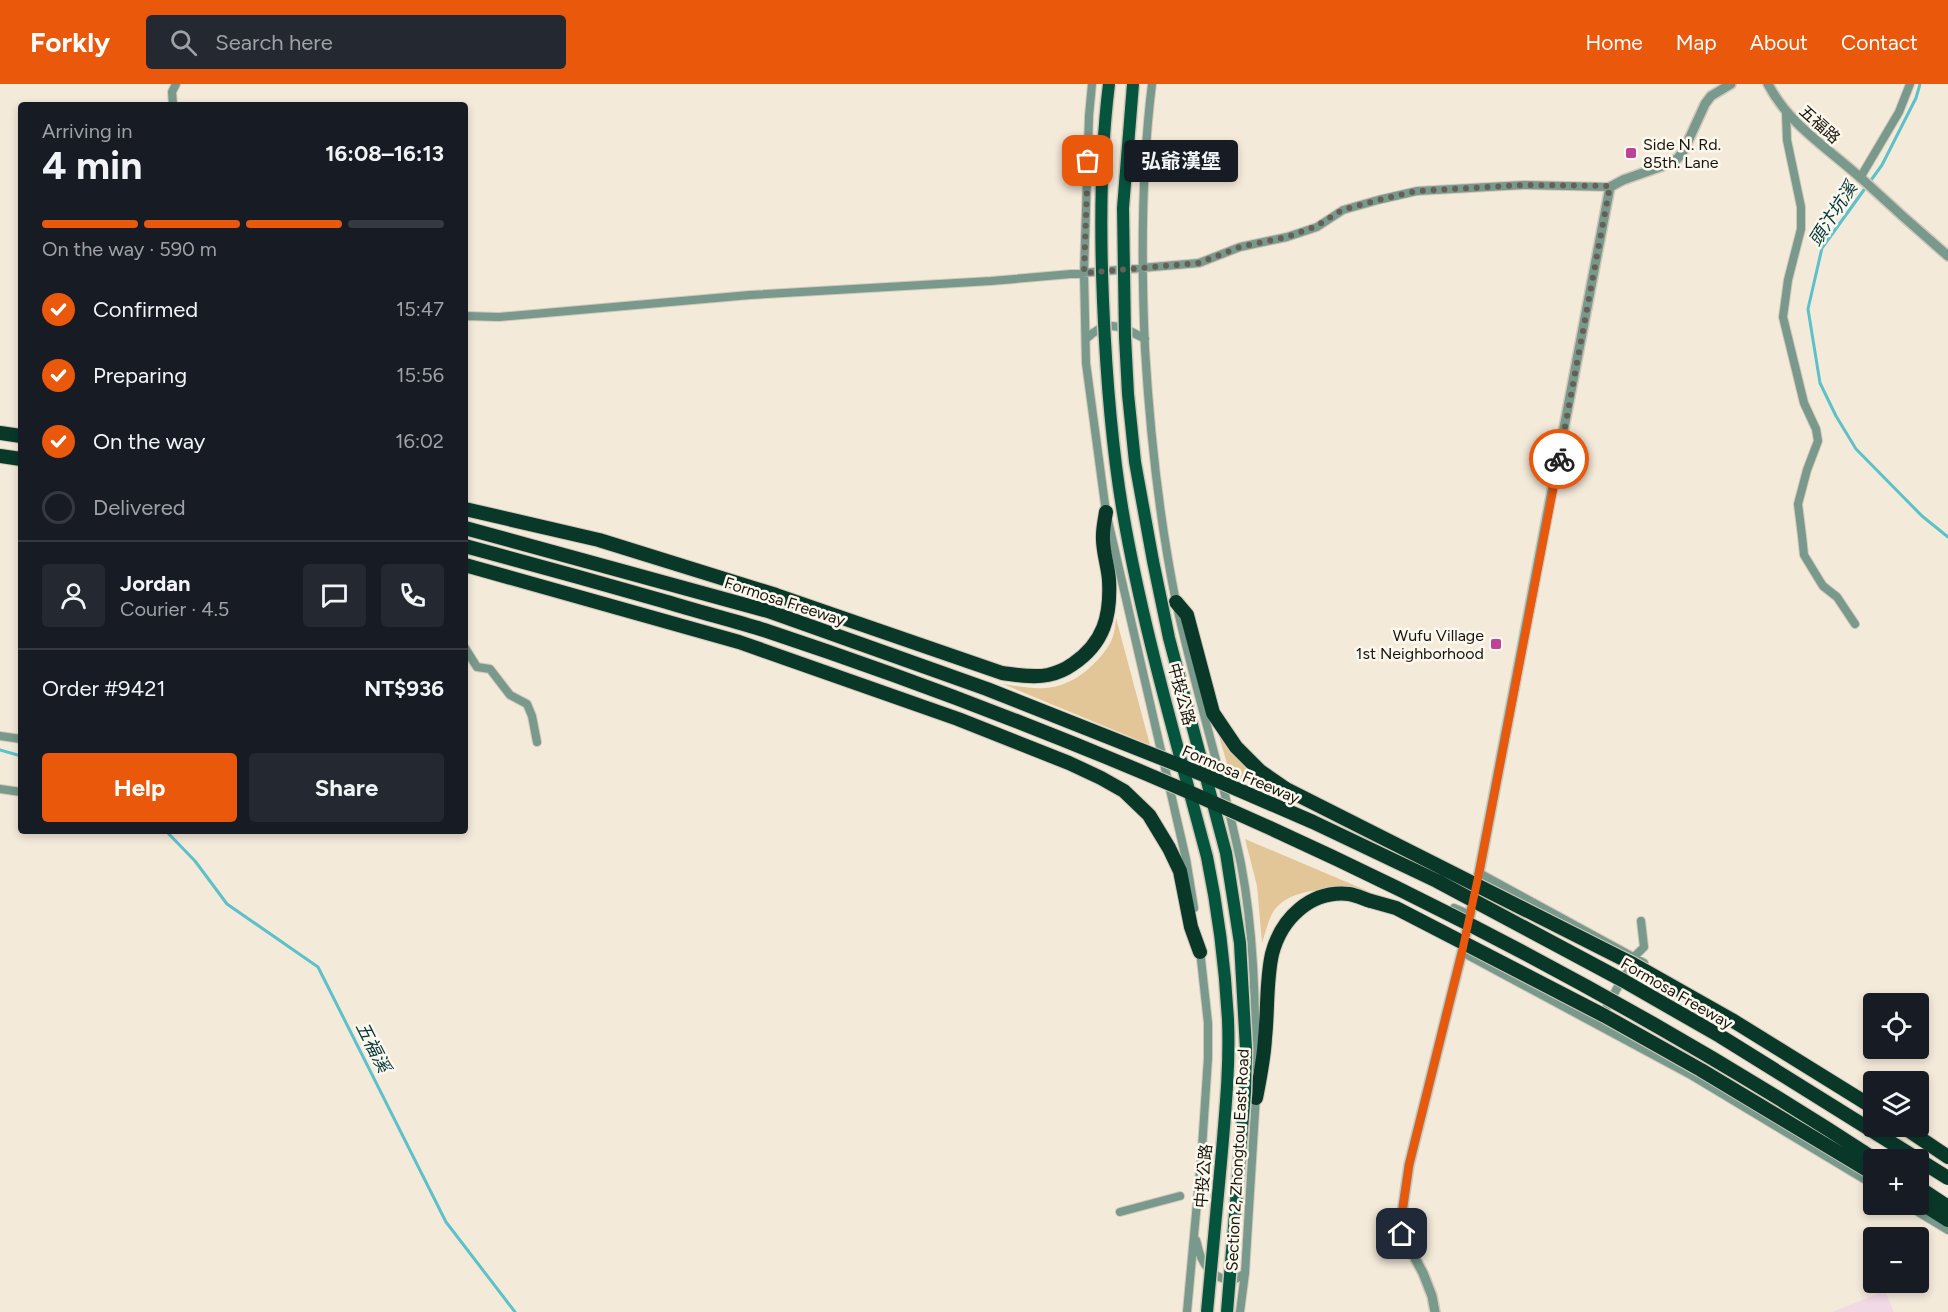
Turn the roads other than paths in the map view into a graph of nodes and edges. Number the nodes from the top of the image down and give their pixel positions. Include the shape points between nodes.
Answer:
1 (176, 84) edge
2 (1092, 84) edge
3 (1109, 84) edge
4 (1133, 84) edge
5 (1152, 84) edge
6 (1731, 84) edge
7 (1768, 84) edge
8 (1910, 84) edge
9 (172, 102) edge
10 (1786, 113) junction
11 (1860, 177) junction
12 (1610, 186) junction
13 (1948, 256) edge
14 (1141, 268) junction
15 (1084, 273) junction
16 (468, 316) edge
17 (1086, 339) junction
18 (1145, 339) junction
19 (0, 433) edge
20 (18, 436) edge
21 (0, 456) edge
22 (18, 459) edge
23 (468, 510) edge
24 (1106, 512) junction
25 (468, 529) edge
26 (468, 547) edge
27 (468, 566) edge
28 (1176, 602) junction
29 (1855, 624) dead end
30 (468, 653) edge
31 (0, 736) edge
32 (18, 739) edge
33 (537, 742) dead end
34 (0, 789) edge
35 (18, 792) edge
36 (1479, 873) junction
37 (1454, 908) dead end
38 (1470, 915) junction
39 (1641, 921) dead end
40 (1200, 952) junction
41 (1462, 952) junction
42 (1634, 957) junction
43 (1598, 1025) junction
44 (1863, 1095) edge
45 (1256, 1098) junction
46 (1863, 1101) edge
47 (1918, 1137) edge
48 (1928, 1137) edge
49 (1863, 1152) edge
50 (1948, 1152) edge
51 (1948, 1157) edge
52 (1863, 1167) edge
53 (1863, 1178) edge
54 (1948, 1178) edge
55 (1929, 1194) edge
56 (1180, 1196) dead end
57 (1948, 1207) edge
58 (1929, 1208) edge
59 (1120, 1212) dead end
60 (1923, 1215) edge
61 (1948, 1220) edge
62 (1948, 1230) edge
63 (1195, 1236) junction
64 (1245, 1273) junction
65 (1187, 1312) edge
66 (1207, 1312) edge
67 (1227, 1312) edge
68 (1240, 1312) edge
69 (1435, 1312) edge

1 - 9 street
2 - 15 street
3 - 66 main road, 中投公路, bridge via 1102,169 1101,255 1107,384 1116,466 1140,594 1209,866 1224,970 1228,1021 1224,1127
4 - 67 main road, 中投公路, bridge via 1123,208 1126,360 1135,462 1169,638 1226,853 1241,952 1245,1092
5 - 14 street, Section 2, Zhongtou East Road
6 - 12 street via 1705,104 1678,158
7 - 10 street, 五福路
8 - 11 street via 1899,112
10 - 11 street, 五福路
10 - 29 street via 1801,229 1783,317 1804,403 1818,441 1798,504 1804,555 1823,586 1837,597
11 - 13 street, 五福路
12 - 14 street via 1524,185 1417,191 1342,210 1317,226 1240,247 1199,263
12 - 36 street
14 - 15 street
14 - 18 street, Section 2, Zhongtou East Road
15 - 16 street via 750,295 500,317
15 - 17 street
17 - 18 street via 1101,327 1113,325
17 - 24 street
18 - 28 street, Section 2, Zhongtou East Road via 1159,500
19 - 20 highway
21 - 22 highway
23 - 24 highway via 599,540 776,595 1002,673 1029,677 1067,668 1095,646 1102,634 1109,600 1102,536
24 - 40 street via 1186,859
25 - 54 highway, Formosa Freeway, bridge via 800,622 987,689 1313,822 1437,881 1624,981
26 - 49 highway, Formosa Freeway, bridge via 760,629 979,707 1203,797 1429,904 1613,1000
27 - 40 highway via 739,642 925,707 1101,778 1124,791 1149,815 1169,848 1180,871
28 - 45 street, Section 2, Zhongtou East Road via 1241,864 1251,924
28 - 46 highway, bridge via 1187,615 1213,713 1236,747 1260,771 1286,789 1633,964
30 - 33 street via 477,667 490,669 510,695 527,704
31 - 32 street
34 - 35 street
36 - 38 street
36 - 42 street
37 - 38 street
38 - 41 street
39 - 42 street via 1644,947
40 - 63 street via 1208,1058
41 - 43 street
41 - 69 street via 1409,1165 1401,1220 1402,1234 1423,1273
42 - 43 street
42 - 44 street
43 - 53 street via 1691,1075
45 - 52 highway, bridge via 1276,942 1298,909 1322,896 1349,894 1396,908 1605,1016
45 - 64 street, Section 2, Zhongtou East Road
47 - 51 highway
48 - 50 street
55 - 57 highway
56 - 59 street
58 - 61 highway
60 - 62 street
63 - 64 street via 1202,1260 1214,1275 1229,1280 1239,1279
63 - 65 street
64 - 68 street, Section 2, Zhongtou East Road

